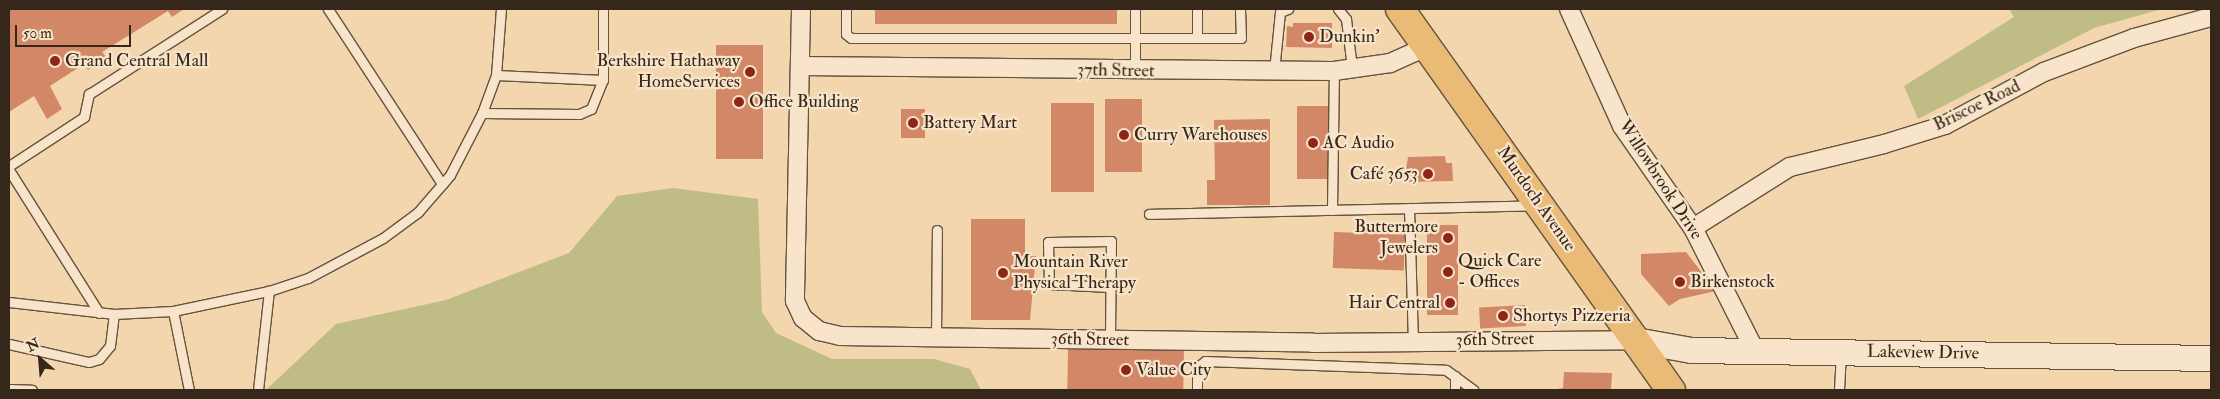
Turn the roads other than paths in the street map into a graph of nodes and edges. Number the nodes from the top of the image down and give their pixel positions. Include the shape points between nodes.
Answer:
1 (222, 9) edge
2 (328, 9) edge
3 (501, 9) edge
4 (603, 9) edge
5 (801, 9) edge
6 (846, 9) edge
7 (1135, 9) edge
8 (1197, 9) edge
9 (1240, 9) edge
10 (1288, 9) edge
11 (1338, 9) edge
12 (1400, 9) edge
13 (1569, 9) edge
14 (2211, 17) edge
15 (1135, 36) junction
16 (1197, 37) junction
17 (1428, 46) junction
18 (800, 66) junction
19 (1352, 68) junction
20 (1274, 71) junction
21 (1334, 71) junction
22 (1135, 72) junction
23 (496, 75) junction
24 (603, 80) junction
25 (482, 112) junction
26 (9, 166) edge
27 (9, 170) edge
28 (442, 184) junction
29 (1540, 205) junction
30 (1409, 208) junction
31 (1332, 210) junction
32 (1149, 214) dead end
33 (1693, 228) junction
34 (937, 230) dead end
35 (1109, 287) junction
36 (269, 291) junction
37 (9, 302) edge
38 (173, 311) junction
39 (100, 313) junction
40 (114, 314) junction
41 (936, 337) junction
42 (1110, 340) junction
43 (1635, 340) junction
44 (1413, 341) junction
45 (9, 344) edge
46 (1754, 349) junction
47 (1841, 351) junction
48 (2211, 358) edge
49 (1455, 376) junction
50 (9, 389) edge
51 (32, 390) edge
52 (189, 390) edge
53 (258, 390) edge
54 (1196, 390) edge
55 (1455, 390) edge
56 (1474, 390) edge
57 (1671, 390) edge
58 (1839, 390) edge

1 - 26 lane via 89,94 84,118
2 - 28 lane
3 - 23 lane
4 - 24 lane
5 - 18 street, 36th Street
6 - 15 lane via 846,34 850,38
7 - 15 lane
8 - 16 lane
9 - 16 lane via 1241,38
10 - 20 lane via 1280,12
11 - 19 lane via 1346,19
12 - 17 main road, Murdoch Avenue
13 - 33 street, Willowbrook Drive via 1622,126
14 - 33 street, Briscoe Road via 2134,38 2044,72 1945,125 1790,167
15 - 16 lane
15 - 22 lane
17 - 19 street, 37th Street via 1390,63
17 - 29 main road, Murdoch Avenue
18 - 22 street, 37th Street
18 - 41 street, 36th Street via 795,301 803,318 819,331 840,336
19 - 21 street, 37th Street
20 - 21 street, 37th Street
20 - 22 street, 37th Street
21 - 31 lane
23 - 24 lane
23 - 25 lane
24 - 25 lane via 591,109 580,114
25 - 28 lane
27 - 39 lane
28 - 36 lane via 418,212 383,238 316,274
29 - 30 lane
29 - 43 main road, Murdoch Avenue
30 - 31 lane
30 - 44 lane
31 - 32 lane
33 - 46 street, Willowbrook Drive
34 - 41 lane
35 - 35 lane via 1111,241 1048,242 1049,284
35 - 42 lane
36 - 38 lane
36 - 53 lane
37 - 39 lane
38 - 40 lane
38 - 52 lane
39 - 40 lane
40 - 45 lane via 110,346 99,359 90,362
41 - 42 street, 36th Street
42 - 44 street, 36th Street
43 - 44 street, 36th Street
43 - 46 street, Lakeview Drive via 1691,350
43 - 57 main road, Murdoch Avenue
46 - 47 street, Lakeview Drive
47 - 48 street, Lakeview Drive
47 - 58 lane
49 - 54 lane via 1446,370 1205,361 1197,368
49 - 55 lane
49 - 56 lane
50 - 51 lane

